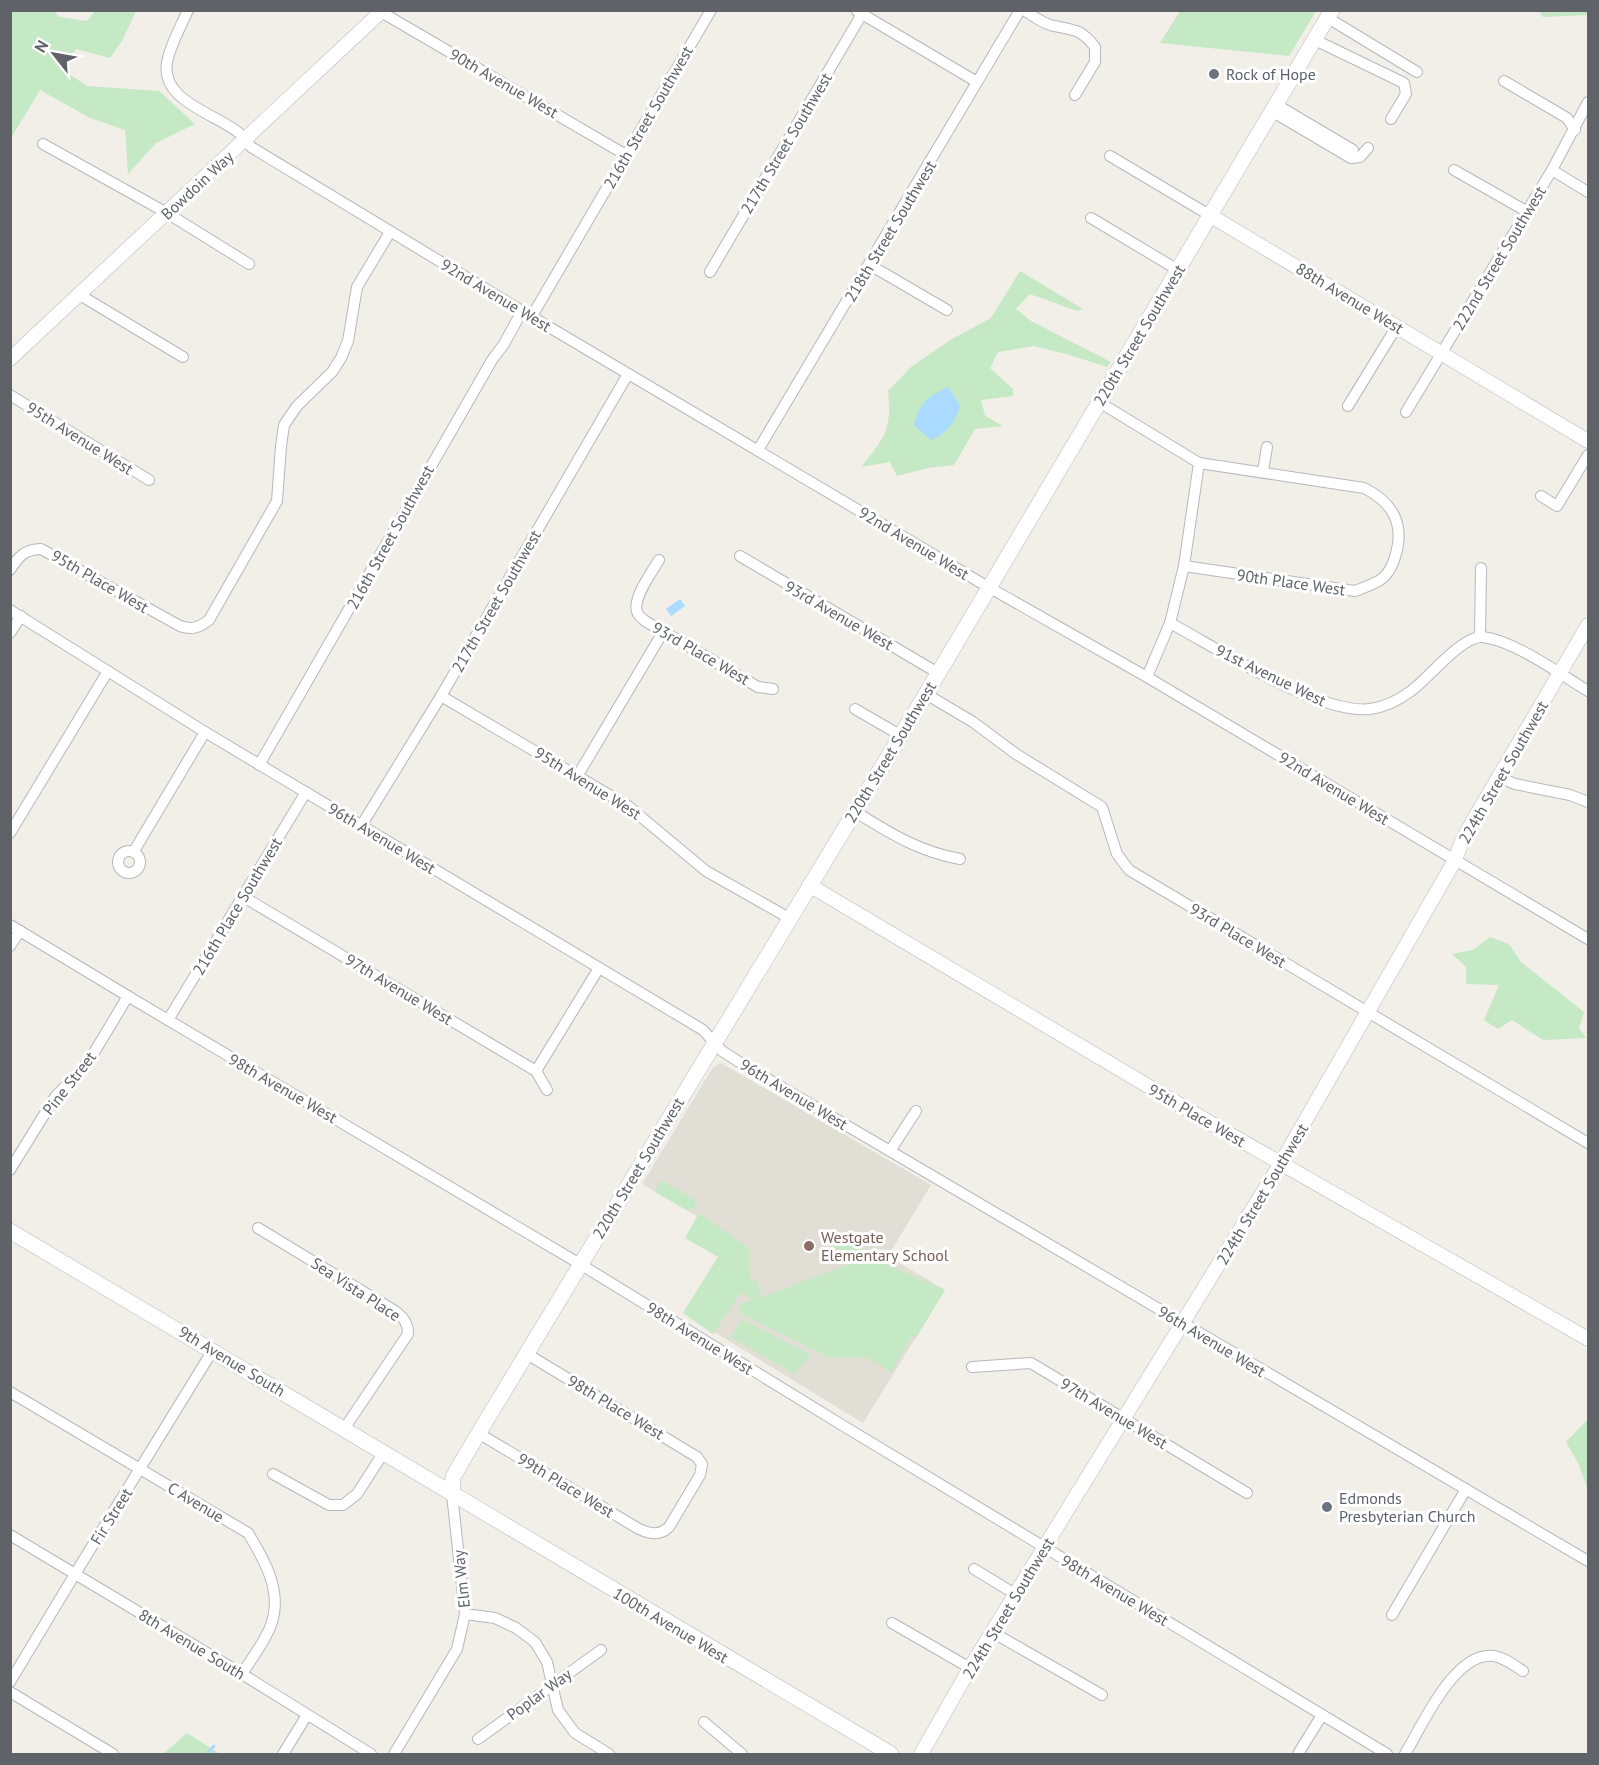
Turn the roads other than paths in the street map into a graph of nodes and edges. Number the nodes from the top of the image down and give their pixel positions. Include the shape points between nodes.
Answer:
1 (188, 10) edge
2 (711, 10) edge
3 (1022, 10) edge
4 (382, 11) edge
5 (860, 12) edge
6 (1330, 14) edge
7 (1315, 40) junction
8 (1417, 72) dead end
9 (1504, 81) dead end
10 (977, 82) junction
11 (1075, 95) dead end
12 (1588, 102) edge
13 (1275, 109) junction
14 (1390, 119) dead end
15 (1575, 130) junction
16 (245, 140) junction
17 (43, 144) dead end
18 (1368, 148) dead end
19 (1353, 150) dead end
20 (626, 154) junction
21 (1110, 156) dead end
22 (1454, 170) dead end
23 (1552, 170) junction
24 (1588, 192) edge
25 (1526, 211) junction
26 (166, 213) junction
27 (1211, 216) junction
28 (1091, 218) dead end
29 (390, 232) junction
30 (249, 264) dead end
31 (870, 265) junction
32 (1178, 270) junction
33 (710, 272) dead end
34 (80, 295) junction
35 (947, 310) dead end
36 (527, 314) junction
37 (1397, 326) junction
38 (1442, 352) junction
39 (183, 357) dead end
40 (10, 359) edge
41 (628, 374) junction
42 (10, 395) edge
43 (1099, 402) junction
44 (1348, 406) dead end
45 (1406, 412) dead end
46 (1588, 441) edge
47 (1267, 447) dead end
48 (758, 450) junction
49 (1588, 455) edge
50 (1199, 463) junction
51 (1263, 471) junction
52 (149, 480) dead end
53 (1541, 496) dead end
54 (740, 556) dead end
55 (659, 560) dead end
56 (1184, 566) junction
57 (1481, 568) dead end
58 (10, 570) edge
59 (989, 587) junction
60 (10, 610) edge
61 (21, 616) junction
62 (1170, 623) junction
63 (1588, 625) edge
64 (663, 632) junction
65 (10, 633) edge
66 (1480, 636) junction
67 (108, 671) junction
68 (938, 673) junction
69 (1560, 674) junction
70 (1147, 677) junction
71 (773, 689) dead end
72 (1588, 691) edge
73 (926, 694) junction
74 (441, 696) junction
75 (855, 709) dead end
76 (205, 732) junction
77 (900, 735) junction
78 (259, 765) junction
79 (578, 775) junction
80 (1499, 777) junction
81 (306, 792) junction
82 (1588, 802) edge
83 (854, 811) junction
84 (361, 826) junction
85 (10, 833) edge
86 (134, 851) dead end
87 (960, 859) dead end
88 (1455, 860) junction
89 (809, 885) junction
90 (242, 896) junction
91 (789, 918) junction
92 (15, 928) edge
93 (1588, 939) edge
94 (10, 946) edge
95 (599, 968) junction
96 (128, 996) junction
97 (1368, 1013) junction
98 (168, 1020) junction
99 (714, 1042) junction
100 (536, 1071) junction
101 (547, 1090) dead end
102 (916, 1112) dead end
103 (1588, 1143) edge
104 (890, 1151) junction
105 (1281, 1163) junction
106 (10, 1170) edge
107 (258, 1228) dead end
108 (10, 1231) edge
109 (580, 1264) junction
110 (1184, 1324) junction
111 (1588, 1339) edge
112 (213, 1350) junction
113 (527, 1354) junction
114 (972, 1367) dead end
115 (10, 1392) edge
116 (1124, 1419) junction
117 (344, 1429) junction
118 (478, 1433) junction
119 (384, 1452) junction
120 (140, 1469) junction
121 (273, 1474) dead end
122 (1466, 1489) junction
123 (1247, 1493) dead end
124 (452, 1494) junction
125 (655, 1534) joint
126 (10, 1536) edge
127 (1045, 1547) junction
128 (1588, 1561) edge
129 (974, 1569) dead end
130 (75, 1574) junction
131 (1015, 1594) junction
132 (465, 1614) junction
133 (1392, 1615) dead end
134 (892, 1623) dead end
135 (992, 1632) junction
136 (601, 1650) dead end
137 (970, 1668) junction
138 (1523, 1671) dead end
139 (242, 1674) junction
140 (10, 1682) edge
141 (551, 1685) junction
142 (10, 1692) edge
143 (1102, 1695) dead end
144 (307, 1715) junction
145 (1322, 1715) junction
146 (704, 1722) dead end
147 (478, 1739) dead end
148 (113, 1755) edge
149 (283, 1755) edge
150 (371, 1755) edge
151 (394, 1755) edge
152 (609, 1755) edge
153 (742, 1755) edge
154 (891, 1755) edge
155 (921, 1755) edge
156 (1298, 1755) edge
157 (1387, 1755) edge
158 (1405, 1755) edge

1 - 16 street, 92nd Avenue West via 167,59 173,90
2 - 20 street, 216th Street Southwest
3 - 10 street, 218th Street Southwest
3 - 11 street via 1046,24 1078,32 1095,47 1095,62
4 - 16 street, Bowdoin Way
4 - 20 street, 90th Avenue West
5 - 10 street
5 - 33 street, 217th Street Southwest
6 - 7 main road, 220th Street Southwest
6 - 8 street
7 - 13 main road, 220th Street Southwest
7 - 14 street via 1404,83 1406,94
9 - 15 street via 1567,118
10 - 31 street, 218th Street Southwest
12 - 15 street, 222nd Street Southwest
13 - 18 street via 1351,158 1360,157
13 - 19 street
13 - 27 main road, 220th Street Southwest
15 - 23 street, 222nd Street Southwest
16 - 26 street, Bowdoin Way
16 - 29 street, 92nd Avenue West
17 - 26 street
20 - 36 street, 216th Street Southwest
21 - 27 street, 88th Avenue West
22 - 25 street
23 - 24 street
23 - 25 street, 222nd Street Southwest
25 - 38 street, 222nd Street Southwest
26 - 30 street
26 - 34 street, Bowdoin Way
27 - 32 main road, 220th Street Southwest
27 - 37 street, 88th Avenue West
28 - 32 street
29 - 36 street, 92nd Avenue West
29 - 58 street, 95th Place West via 357,287 348,341 341,358 285,425 274,508 208,620 196,628 180,626 46,550 27,552
31 - 35 street
31 - 48 street, 218th Street Southwest
32 - 43 main road, 220th Street Southwest
34 - 39 street
34 - 40 street, Bowdoin Way
36 - 41 street, 92nd Avenue West
36 - 78 street, 216th Street Southwest via 492,360
37 - 38 street, 88th Avenue West
37 - 44 street
38 - 45 street, 222nd Street Southwest
38 - 46 street, 88th Avenue West
41 - 48 street, 92nd Avenue West
41 - 74 street, 217th Street Southwest
42 - 52 street, 95th Avenue West
43 - 50 street
43 - 59 main road, 220th Street Southwest
47 - 51 street
48 - 59 street, 92nd Avenue West
49 - 53 street via 1557,506
50 - 51 street
50 - 56 street
51 - 56 street, 90th Place West via 1364,488 1385,501 1398,523 1397,550 1386,575 1355,591
54 - 68 street, 93rd Avenue West
55 - 64 street, 93rd Place West via 636,599 636,607 645,621
56 - 62 street
57 - 66 street
59 - 68 main road, 220th Street Southwest
59 - 70 street, 92nd Avenue West
60 - 61 street, 96th Avenue West
61 - 65 street
61 - 67 street, 96th Avenue West
62 - 66 street, 91st Avenue West via 1297,690 1328,704 1357,710 1381,707 1412,691 1468,641
62 - 70 street
63 - 69 street, 224th Street Southwest
64 - 71 street, 93rd Place West via 758,687
64 - 79 street
66 - 69 street via 1519,650
67 - 76 street, 96th Avenue West
67 - 85 street
68 - 73 main road, 220th Street Southwest
69 - 72 street
69 - 80 street, 224th Street Southwest
70 - 88 street, 92nd Avenue West
73 - 77 main road, 220th Street Southwest
73 - 97 street, 93rd Place West via 1102,807 1117,854 1129,870
74 - 79 street, 95th Avenue West
74 - 84 street, 217th Street Southwest
75 - 77 street
76 - 78 street, 96th Avenue West
76 - 86 street
77 - 83 main road, 220th Street Southwest
78 - 81 street, 96th Avenue West
79 - 91 street, 95th Avenue West via 640,814 706,871
80 - 82 street
80 - 88 street, 224th Street Southwest
81 - 84 street, 96th Avenue West
81 - 90 street, 216th Place Southwest
83 - 87 street via 912,846
83 - 89 main road, 220th Street Southwest
84 - 95 street, 96th Avenue West
88 - 93 street, 92nd Avenue West
88 - 97 street, 224th Street Southwest
89 - 91 main road, 220th Street Southwest
89 - 105 street, 95th Place West
90 - 98 street, 216th Place Southwest
90 - 100 street, 97th Avenue West
91 - 99 main road, 220th Street Southwest
92 - 94 street
92 - 96 street, 98th Avenue West
95 - 99 street, 96th Avenue West via 703,1030
95 - 100 street
96 - 98 street, 98th Avenue West
96 - 106 street, Pine Street via 92,1056 55,1097
97 - 103 street, 93rd Place West
97 - 105 street, 224th Street Southwest
98 - 109 street, 98th Avenue West
99 - 104 street, 96th Avenue West via 726,1053
99 - 109 main road, 220th Street Southwest
100 - 101 street, 97th Avenue West
102 - 104 street
104 - 110 street, 96th Avenue West
105 - 110 street, 224th Street Southwest
105 - 111 street, 95th Place West
107 - 117 street, Sea Vista Place via 405,1319 408,1334
108 - 112 main road, 9th Avenue South
109 - 113 main road, 220th Street Southwest
109 - 127 street, 98th Avenue West
110 - 116 street, 224th Street Southwest
110 - 122 street, 96th Avenue West
112 - 117 main road, 9th Avenue South
112 - 120 street, Fir Street
113 - 118 main road, 220th Street Southwest
113 - 125 street, 98th Place West via 697,1456 702,1464 695,1484 669,1527
114 - 116 street, 97th Avenue West via 1031,1363
115 - 120 street, C Avenue
116 - 123 street, 97th Avenue West
116 - 127 street, 224th Street Southwest
117 - 119 main road, 9th Avenue South
118 - 124 main road, 220th Street Southwest via 453,1477
118 - 125 street, 99th Place West via 639,1529
119 - 121 street via 357,1494 343,1505 329,1505
119 - 124 main road, 9th Avenue South
120 - 130 street, Fir Street
120 - 139 street, C Avenue via 248,1533 265,1561 277,1604 271,1627
122 - 128 street, 96th Avenue West
122 - 133 street
124 - 132 street, Elm Way
124 - 154 main road, 100th Avenue West
126 - 130 street, 8th Avenue South
127 - 131 street, 224th Street Southwest
127 - 145 street, 98th Avenue West
129 - 131 street
130 - 139 street, 8th Avenue South
130 - 140 street, Fir Street
131 - 135 street, 224th Street Southwest
132 - 141 street via 495,1618 535,1642 546,1662
132 - 151 street, Elm Way via 458,1649
134 - 137 street
135 - 137 street, 224th Street Southwest
135 - 143 street
136 - 141 street, Poplar Way
137 - 155 street, 224th Street Southwest
138 - 158 street via 1493,1656 1469,1662 1450,1679
139 - 144 street, 8th Avenue South
141 - 147 street, Poplar Way
141 - 152 street via 558,1710 575,1733
142 - 148 street
144 - 149 street
144 - 150 street, 8th Avenue South
145 - 156 street
145 - 157 street, 98th Avenue West
146 - 153 street

